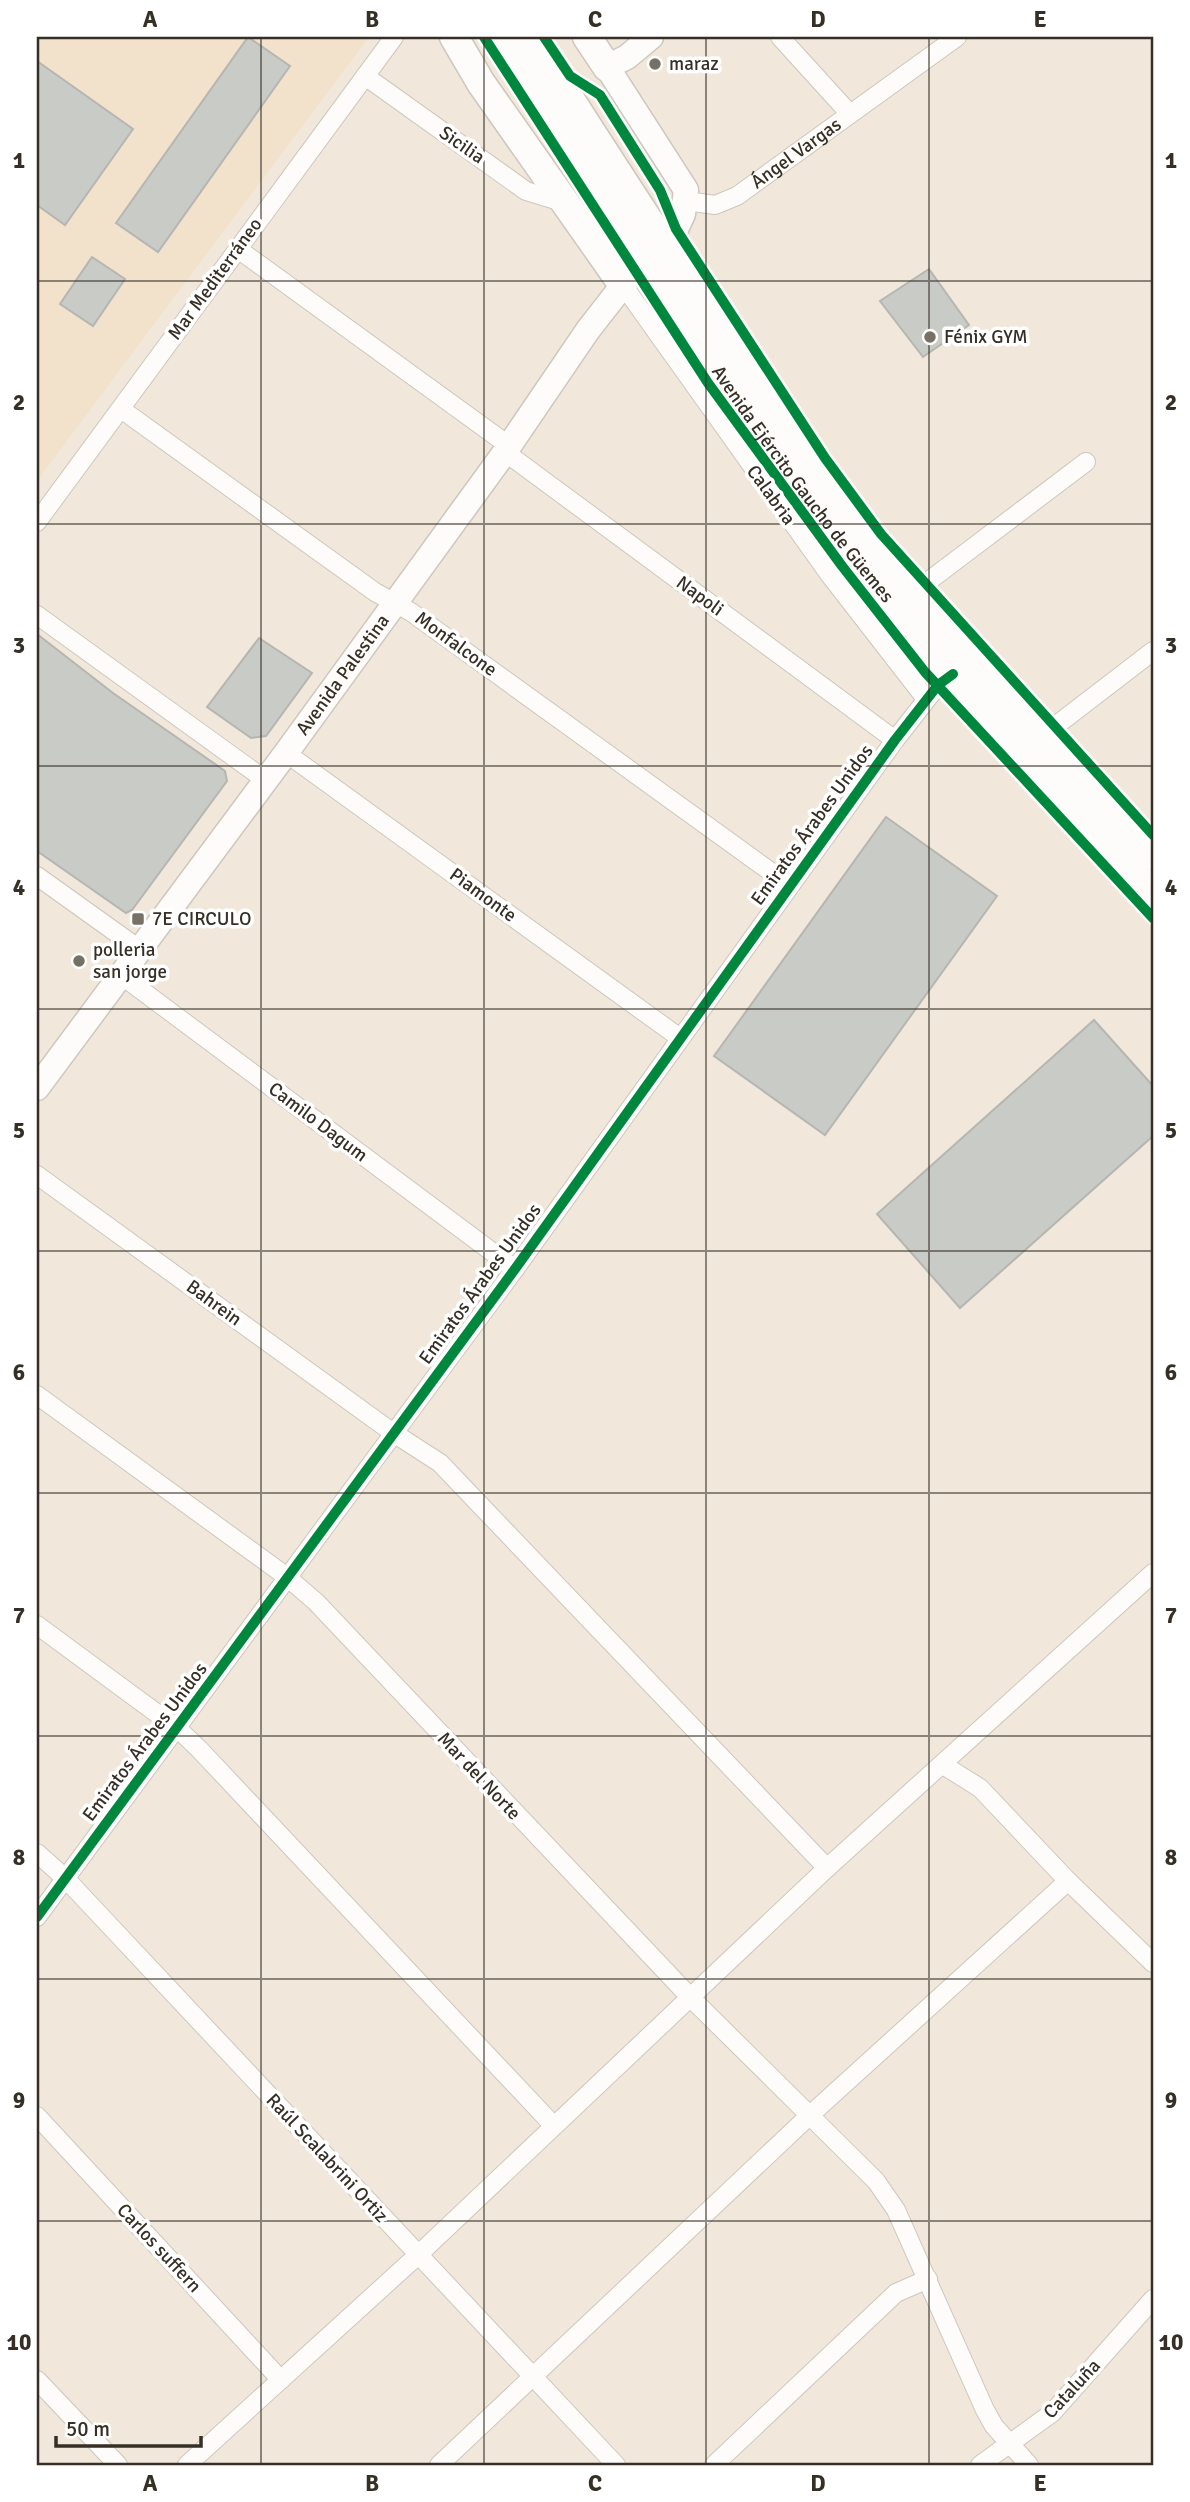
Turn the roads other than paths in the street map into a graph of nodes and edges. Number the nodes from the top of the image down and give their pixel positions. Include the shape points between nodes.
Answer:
1 (394, 37) edge
2 (454, 37) edge
3 (502, 37) edge
4 (530, 37) edge
5 (587, 37) edge
6 (651, 37) edge
7 (780, 37) edge
8 (957, 37) edge
9 (607, 67) junction
10 (365, 76) junction
11 (850, 114) junction
12 (686, 201) junction
13 (565, 203) junction
14 (238, 249) junction
15 (654, 249) junction
16 (623, 285) junction
17 (121, 409) junction
18 (507, 448) junction
19 (1086, 461) dead end
20 (37, 523) edge
21 (914, 592) junction
22 (395, 600) junction
23 (37, 615) edge
24 (1153, 651) edge
25 (953, 674) junction
26 (926, 699) junction
27 (1041, 737) junction
28 (895, 740) junction
29 (286, 753) junction
30 (264, 779) junction
31 (1153, 856) edge
32 (37, 876) edge
33 (789, 885) junction
34 (1153, 893) edge
35 (139, 949) junction
36 (121, 975) junction
37 (680, 1038) junction
38 (37, 1088) edge
39 (37, 1175) edge
40 (515, 1269) junction
41 (37, 1395) edge
42 (392, 1432) junction
43 (1153, 1573) edge
44 (287, 1577) junction
45 (37, 1625) edge
46 (178, 1729) junction
47 (943, 1765) junction
48 (37, 1853) edge
49 (827, 1868) junction
50 (65, 1878) junction
51 (1068, 1881) junction
52 (37, 1917) edge
53 (1153, 1963) edge
54 (690, 1997) junction
55 (37, 2116) edge
56 (809, 2116) junction
57 (553, 2125) junction
58 (418, 2255) junction
59 (928, 2278) junction
60 (1153, 2299) edge
61 (533, 2378) junction
62 (37, 2380) edge
63 (281, 2380) junction
64 (1008, 2442) junction
65 (118, 2465) edge
66 (187, 2465) edge
67 (439, 2465) edge
68 (616, 2465) edge
69 (714, 2465) edge
70 (980, 2465) edge
71 (1028, 2465) edge

1 - 10 street, Mar Mediterráneo
2 - 13 main road
3 - 15 main road, Avenida Ejército Gaucho de Güemes
4 - 15 main road, Avenida Ejército Gaucho de Güemes
5 - 9 main road
6 - 9 street
7 - 11 street
8 - 11 street, Ángel Vargas
9 - 12 street via 679,176
10 - 13 street, Sicilia via 526,191
10 - 14 street, Mar Mediterráneo
11 - 12 street, Ángel Vargas via 724,204
12 - 15 street via 676,229
13 - 16 main road
14 - 17 street, Mar Mediterráneo
14 - 18 street, Napoli
15 - 16 street, Avenida Palestina
15 - 21 main road, Avenida Ejército Gaucho de Güemes
15 - 25 main road, Avenida Ejército Gaucho de Güemes via 766,439 870,577
16 - 18 street, Avenida Palestina
16 - 26 street, Calabria via 829,574
17 - 20 street, Mar Mediterráneo
17 - 22 street, Monfalcone via 374,592
18 - 22 street, Avenida Palestina
18 - 28 street, Napoli
19 - 21 street
21 - 27 main road, Avenida Ejército Gaucho de Güemes
22 - 29 street, Avenida Palestina
22 - 33 street, Monfalcone
23 - 30 street
24 - 27 street
25 - 26 street, Emiratos Árabes Unidos
25 - 34 main road, Avenida Ejército Gaucho de Güemes
26 - 28 street, Emiratos Árabes Unidos
27 - 31 main road, Avenida Ejército Gaucho de Güemes
28 - 33 street, Emiratos Árabes Unidos
29 - 30 street, Avenida Palestina
29 - 37 street, Piamonte
30 - 35 street, Avenida Palestina
32 - 35 street
33 - 37 street, Emiratos Árabes Unidos
35 - 36 street, Avenida Palestina
36 - 38 street, Avenida Palestina
36 - 40 street, Camilo Dagum
37 - 40 street, Emiratos Árabes Unidos
39 - 42 street, Bahrein
40 - 42 street, Emiratos Árabes Unidos
41 - 44 street, Mar del Norte
42 - 44 street, Emiratos Árabes Unidos
42 - 49 street, Bahrein via 463,1484
43 - 47 street
44 - 46 street, Emiratos Árabes Unidos
44 - 54 street, Mar del Norte via 345,1632
45 - 46 street
46 - 50 street, Emiratos Árabes Unidos
46 - 57 street
47 - 49 street
47 - 51 street via 981,1788
48 - 50 street, Raúl Scalabrini Ortiz
49 - 54 street
50 - 52 street, Emiratos Árabes Unidos
50 - 58 street, Raúl Scalabrini Ortiz
51 - 53 street
51 - 56 street
54 - 56 street, Mar del Norte
54 - 57 street
55 - 63 street, Carlos suffern
56 - 59 street, Mar del Norte via 888,2196
56 - 61 street
57 - 58 street
58 - 61 street, Raúl Scalabrini Ortiz
58 - 63 street
59 - 64 street, Mar del Norte via 985,2410
59 - 69 street via 896,2292
60 - 64 street, Cataluña via 1052,2413
61 - 67 street
61 - 68 street, Raúl Scalabrini Ortiz
62 - 65 street
63 - 66 street
64 - 70 street, Cataluña
64 - 71 street, Mar del Norte

